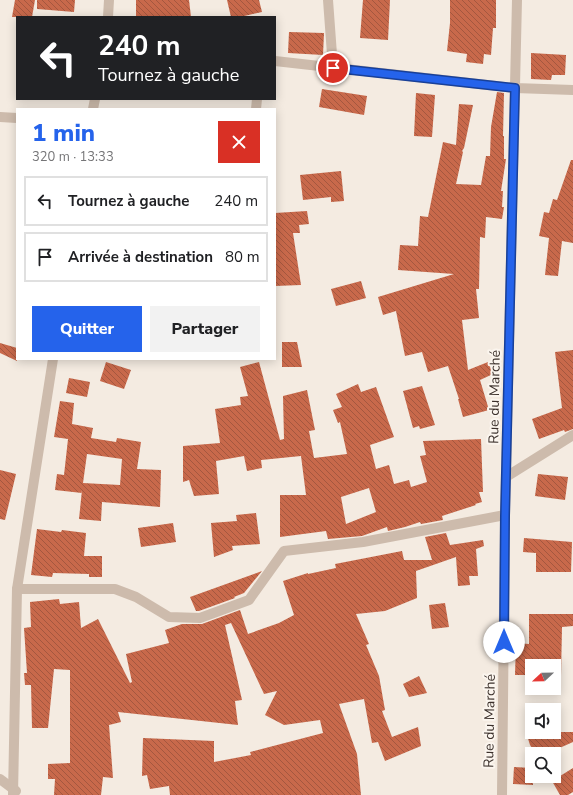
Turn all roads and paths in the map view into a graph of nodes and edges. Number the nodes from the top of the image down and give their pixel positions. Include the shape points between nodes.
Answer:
1 (109, 0) edge
2 (328, 0) edge
3 (517, 0) edge
4 (108, 16) edge
5 (276, 62) edge
6 (333, 68) junction
7 (515, 88) junction
8 (573, 90) edge
9 (0, 117) edge
10 (16, 118) edge
11 (53, 360) edge
12 (573, 435) edge
13 (506, 477) junction
14 (505, 516) junction
15 (17, 589) junction
16 (0, 779) edge
17 (15, 793) edge
18 (502, 795) edge

1 - 4 street
2 - 6 street
3 - 7 street, Rue du Marché
5 - 6 street
6 - 7 street
7 - 8 street
7 - 13 street, Rue du Marché
9 - 10 street
11 - 15 street
12 - 13 street
13 - 14 street, Rue du Marché
14 - 15 street via 363,542 284,551 249,600 200,618 169,617 136,597 115,589
14 - 18 street, Rue du Marché
15 - 17 street
16 - 17 street

